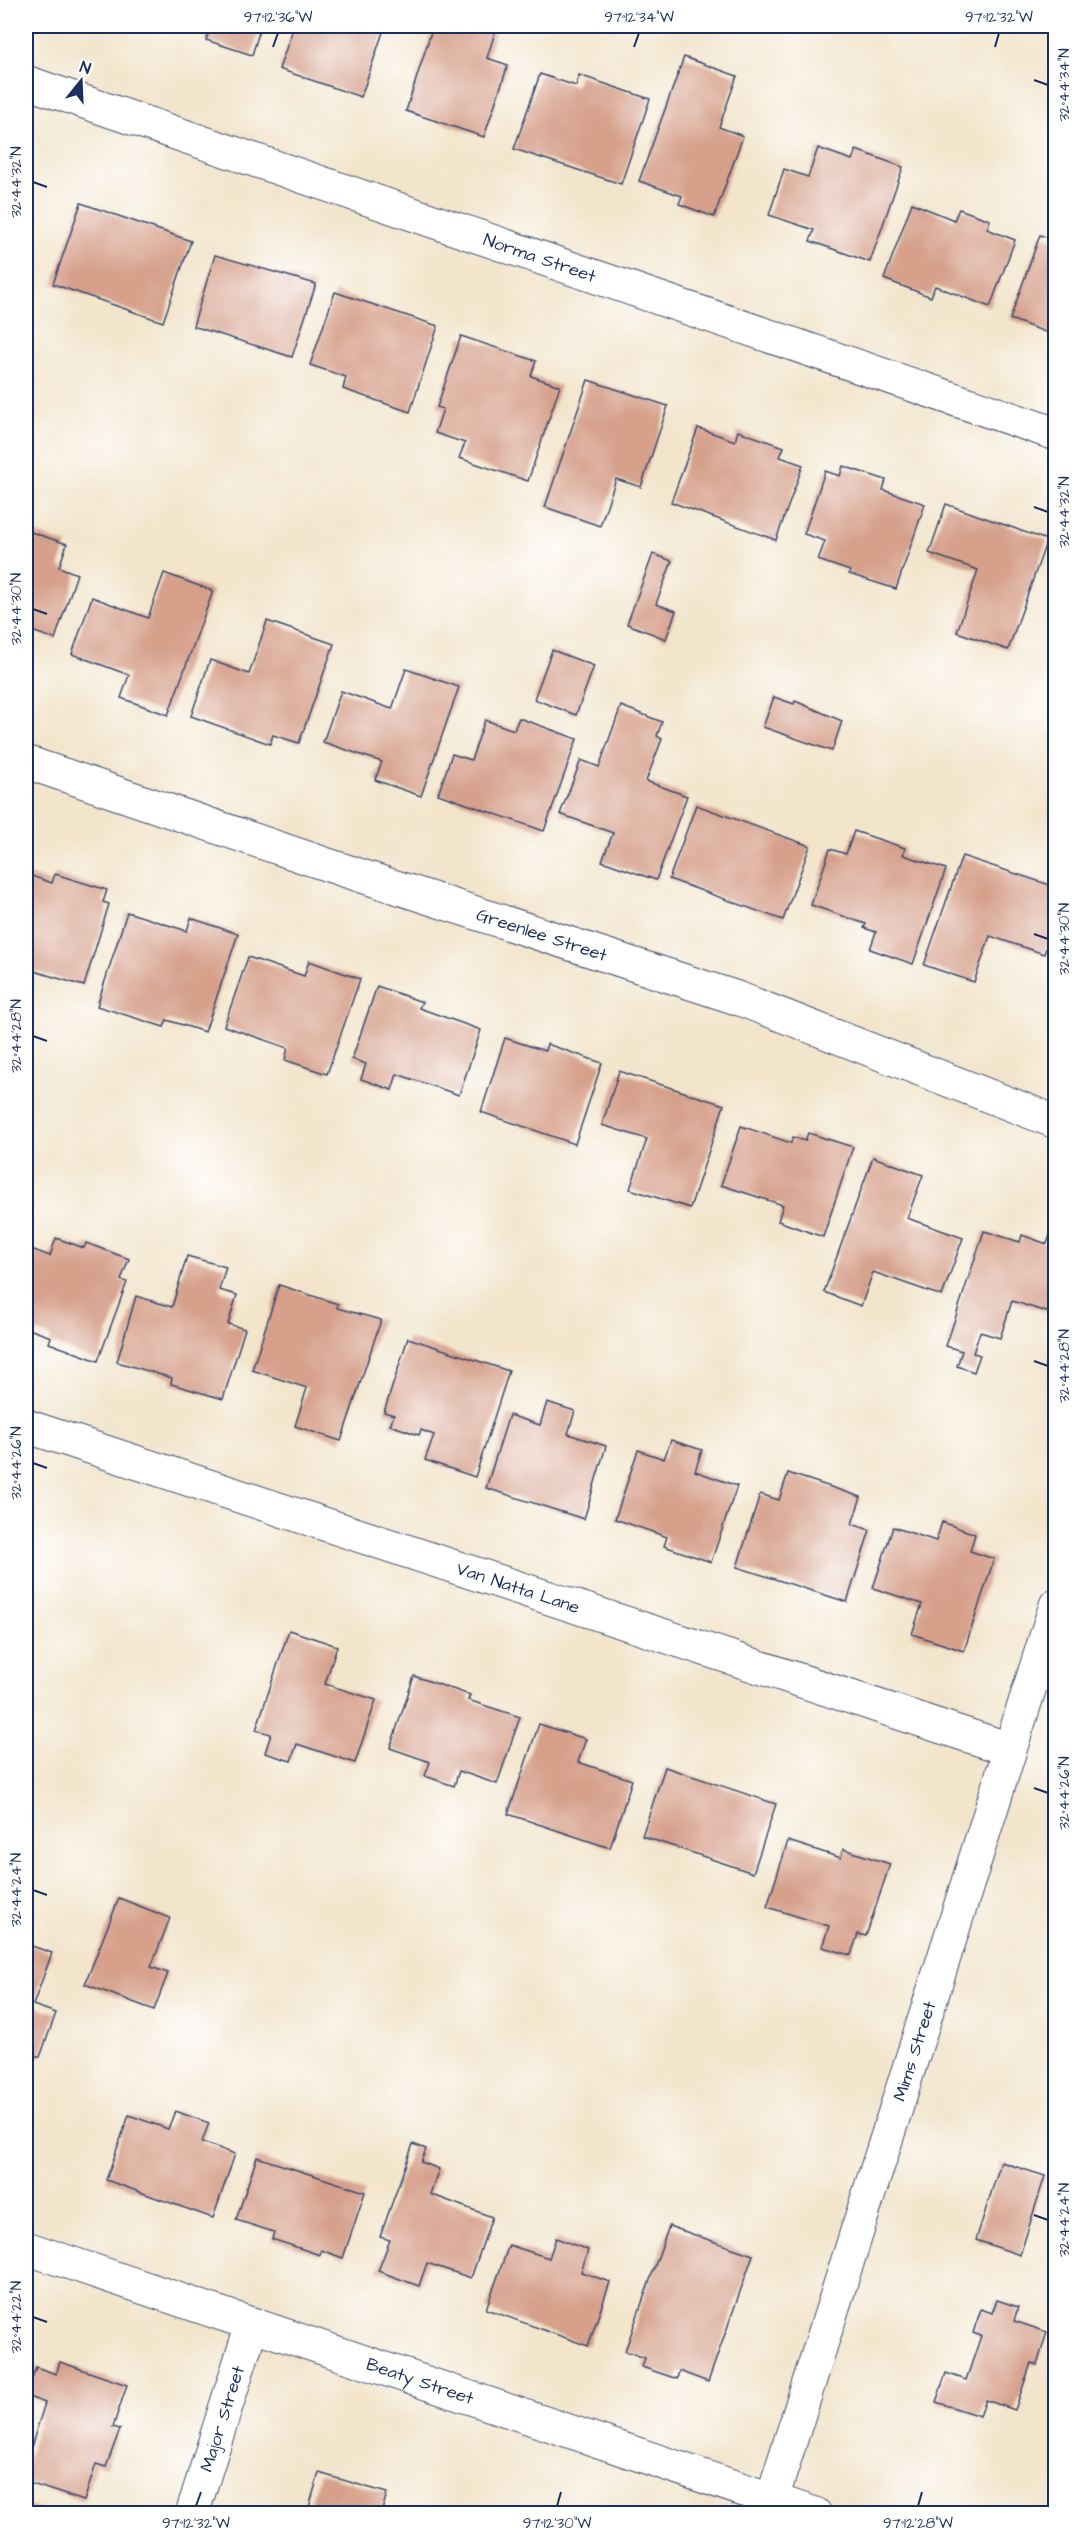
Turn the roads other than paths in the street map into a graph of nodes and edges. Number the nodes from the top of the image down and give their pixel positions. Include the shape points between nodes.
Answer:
1 (26, 82) edge
2 (1056, 434) edge
3 (26, 762) edge
4 (1056, 1122) edge
5 (26, 1426) edge
6 (1056, 1605) edge
7 (1009, 1749) junction
8 (26, 2248) edge
9 (252, 2324) junction
10 (772, 2499) junction
11 (192, 2514) edge
12 (815, 2514) edge

1 - 2 street, Norma Street
3 - 4 street, Greenlee Street via 328,866 740,999
5 - 7 street, Van Natta Lane
6 - 7 street, Mims Street
7 - 10 street, Mims Street
8 - 9 street, Beaty Street
9 - 10 street, Beaty Street
9 - 11 street, Major Street
10 - 12 street, Beaty Street

